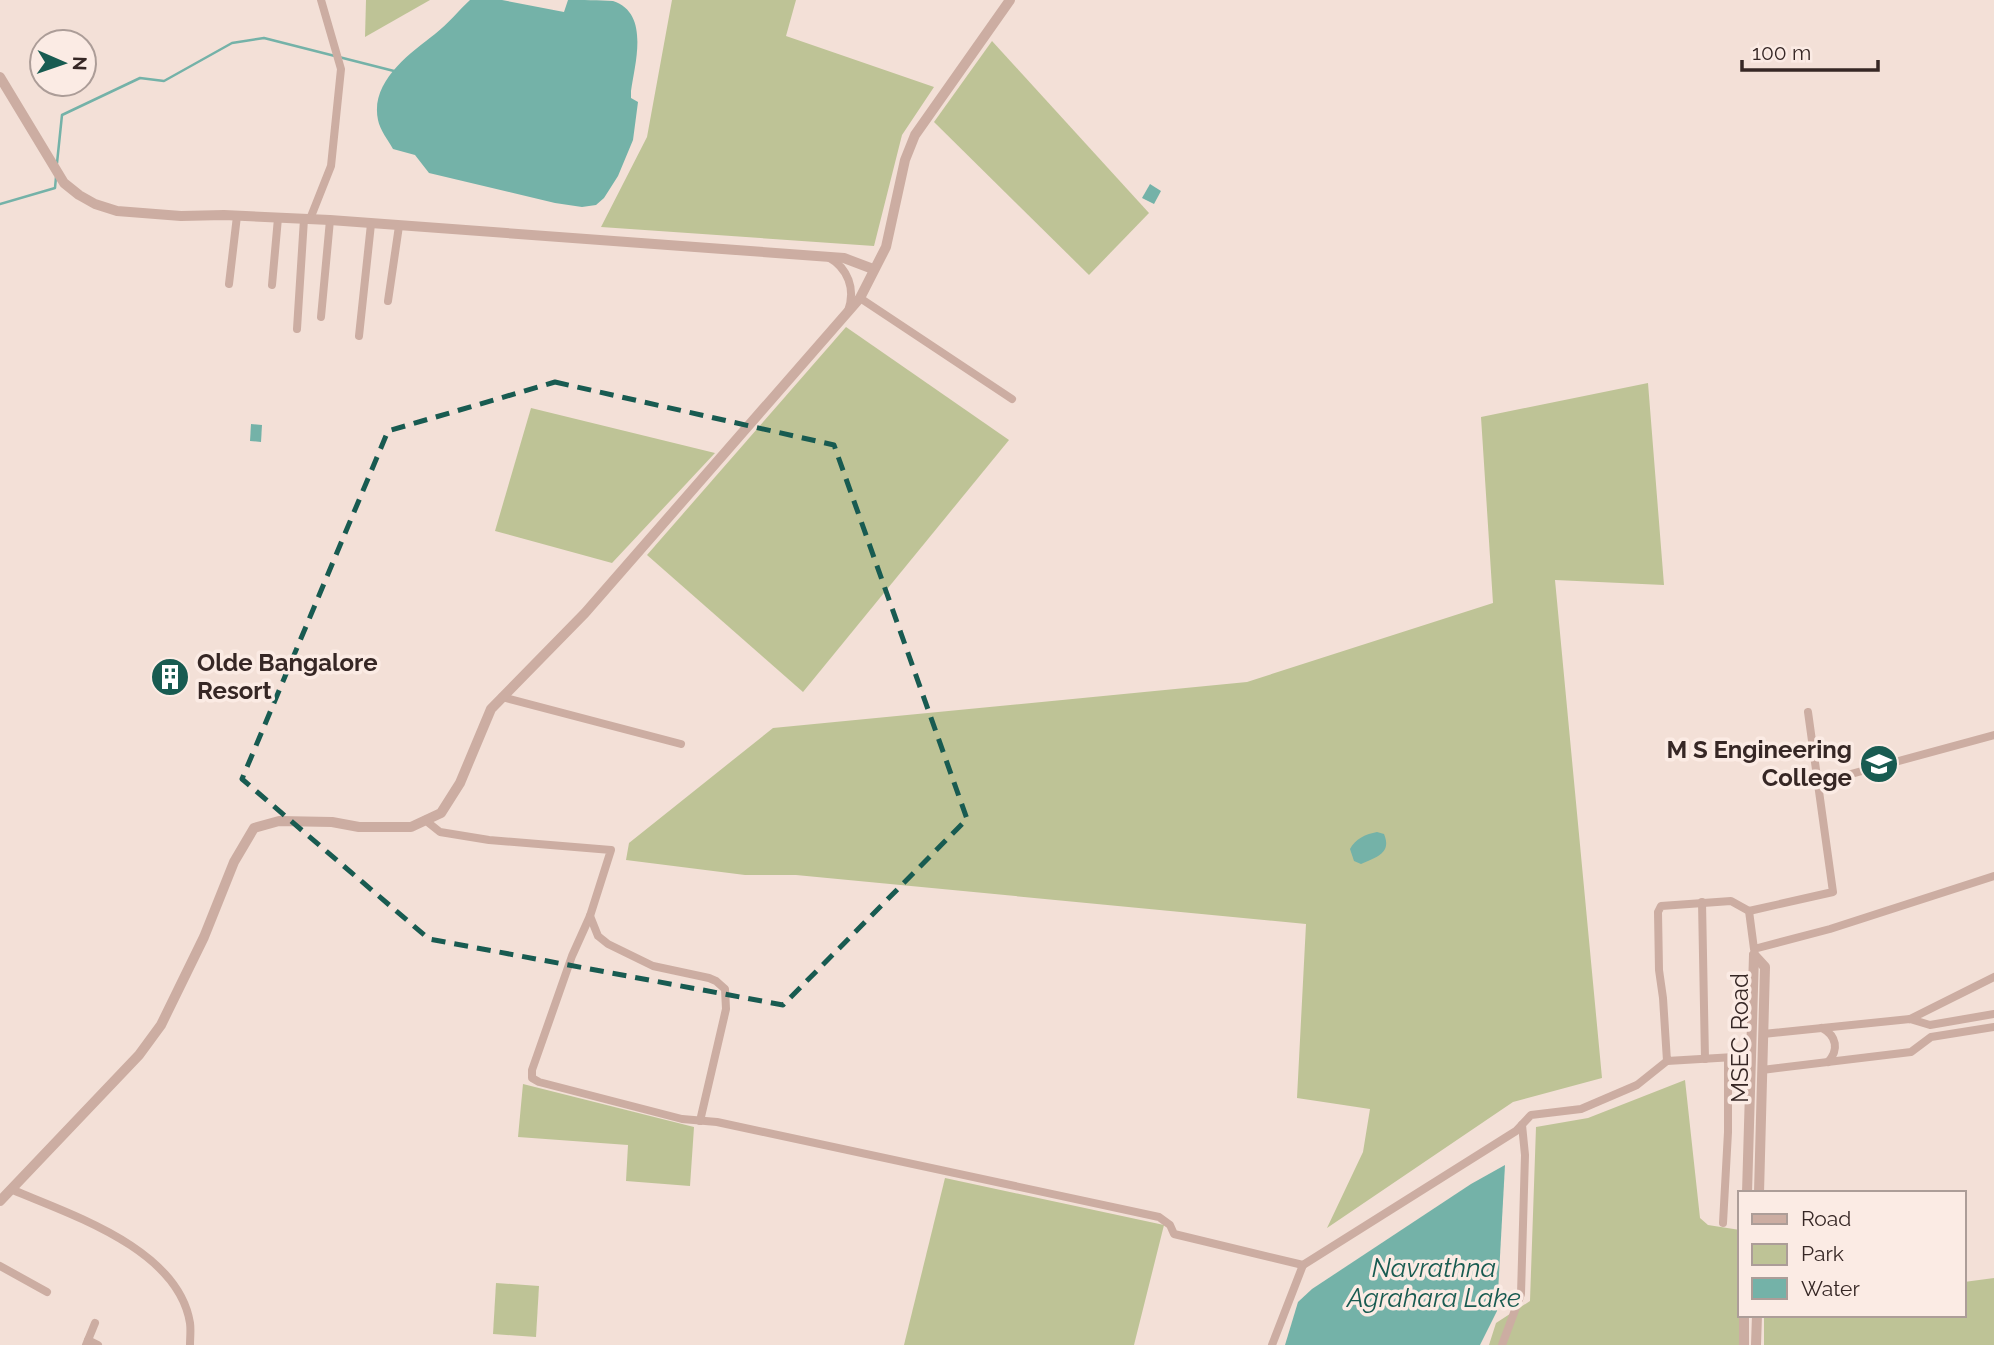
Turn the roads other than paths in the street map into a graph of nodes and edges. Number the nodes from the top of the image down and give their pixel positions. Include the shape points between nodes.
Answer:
1 (321, 0) edge
2 (1010, 0) edge
3 (0, 77) edge
4 (237, 216) junction
5 (278, 218) junction
6 (307, 219) junction
7 (330, 220) junction
8 (371, 224) junction
9 (399, 226) junction
10 (828, 257) junction
11 (873, 269) junction
12 (229, 284) dead end
13 (272, 285) dead end
14 (860, 298) junction
15 (388, 301) dead end
16 (846, 314) junction
17 (321, 317) dead end
18 (297, 329) dead end
19 (359, 336) dead end
20 (1012, 399) dead end
21 (502, 697) junction
22 (1808, 712) dead end
23 (1994, 735) edge
24 (681, 744) dead end
25 (1818, 783) junction
26 (425, 820) junction
27 (1994, 876) edge
28 (1702, 902) junction
29 (1749, 911) junction
30 (590, 916) junction
31 (1754, 952) junction
32 (1994, 977) edge
33 (1994, 1014) edge
34 (1910, 1019) junction
35 (1994, 1027) edge
36 (1822, 1028) junction
37 (1763, 1034) junction
38 (1751, 1056) junction
39 (1728, 1058) junction
40 (1704, 1059) junction
41 (1667, 1061) junction
42 (1828, 1062) junction
43 (1762, 1070) junction
44 (700, 1121) junction
45 (1521, 1125) junction
46 (13, 1190) junction
47 (1747, 1191) edge
48 (1759, 1191) edge
49 (0, 1201) edge
50 (1723, 1223) dead end
51 (1303, 1265) junction
52 (0, 1266) edge
53 (47, 1292) dead end
54 (1744, 1317) edge
55 (1757, 1317) edge
56 (95, 1323) dead end
57 (87, 1343) edge
58 (98, 1345) edge
59 (190, 1345) edge
60 (1272, 1345) edge
61 (1502, 1345) edge
62 (1744, 1345) edge
63 (1756, 1345) edge

1 - 6 street via 341,69 331,166
2 - 11 street via 915,135 886,247
3 - 4 street via 64,183 79,195 117,211
4 - 5 street
4 - 12 street
5 - 6 street
5 - 13 street
6 - 7 street
6 - 18 street
7 - 8 street
7 - 17 street
8 - 9 street
8 - 19 street
9 - 10 street
9 - 15 street
10 - 11 street
10 - 16 street via 840,265 850,284
11 - 14 street
14 - 16 street
14 - 20 street
16 - 21 street via 585,612
21 - 24 street
21 - 26 street via 491,709 460,783 440,813
22 - 25 street
23 - 25 street
25 - 29 street via 1833,892
26 - 30 street via 440,832 611,850
26 - 46 street via 411,827 279,821 254,828 234,862 161,1025 139,1055
27 - 31 street
28 - 29 street via 1731,901
28 - 40 street
28 - 41 street via 1661,906 1658,912
29 - 31 street
30 - 44 street via 598,936 608,944 653,966 709,978 724,989 726,1009
30 - 44 street via 541,1042 533,1078
31 - 37 street, MSEC Road via 1765,967
31 - 38 street, MSEC Road
32 - 34 street
33 - 34 street via 1930,1025
34 - 36 street
35 - 42 street via 1931,1037 1911,1052
36 - 37 street
36 - 42 street via 1836,1045
37 - 43 street, MSEC Road
38 - 39 street
38 - 47 street, MSEC Road
39 - 40 street
39 - 50 street
40 - 41 street
41 - 45 street via 1637,1086 1581,1110 1531,1115
42 - 43 street
43 - 48 street, MSEC Road
44 - 51 street via 1159,1217 1174,1234
45 - 51 street
45 - 61 street via 1525,1155 1521,1294
46 - 49 street
46 - 59 street via 111,1231 141,1252 180,1296 190,1323
51 - 60 street
52 - 53 street
54 - 62 street
55 - 63 street
56 - 57 street
57 - 58 street

